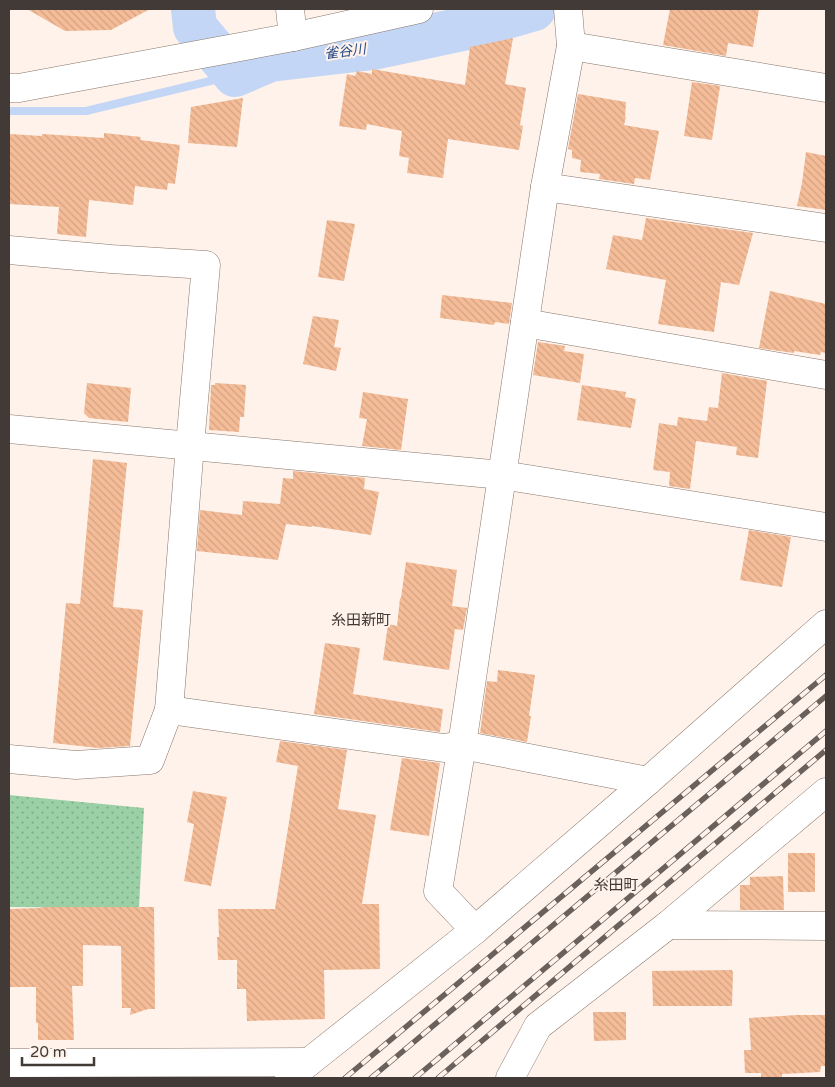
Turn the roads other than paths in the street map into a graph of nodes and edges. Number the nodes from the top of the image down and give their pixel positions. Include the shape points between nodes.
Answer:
1 (290, 9) edge
2 (419, 9) edge
3 (569, 26) edge
4 (293, 37) junction
5 (9, 88) edge
6 (826, 88) edge
7 (545, 187) junction
8 (826, 228) edge
9 (9, 250) edge
10 (525, 323) junction
11 (826, 374) edge
12 (9, 429) edge
13 (190, 445) junction
14 (502, 475) junction
15 (826, 527) edge
16 (826, 624) edge
17 (169, 710) junction
18 (462, 745) junction
19 (9, 759) edge
20 (648, 781) junction
21 (826, 792) edge
22 (668, 925) junction
23 (826, 926) edge
24 (475, 930) junction
25 (9, 1063) edge
26 (299, 1070) edge
27 (510, 1078) edge

1 - 4 street
2 - 4 street
3 - 6 street
3 - 7 street
4 - 5 street
7 - 8 street
7 - 10 street
9 - 13 street via 206,265
10 - 11 street
10 - 14 street
12 - 13 street
13 - 14 street
13 - 17 street
14 - 15 street
14 - 18 street
16 - 20 street
17 - 18 street via 444,748
17 - 19 street via 150,760 76,765
18 - 20 street
18 - 24 street via 438,891
20 - 24 street
21 - 22 street
22 - 23 street
22 - 27 street via 538,1026
24 - 26 street
25 - 26 street

